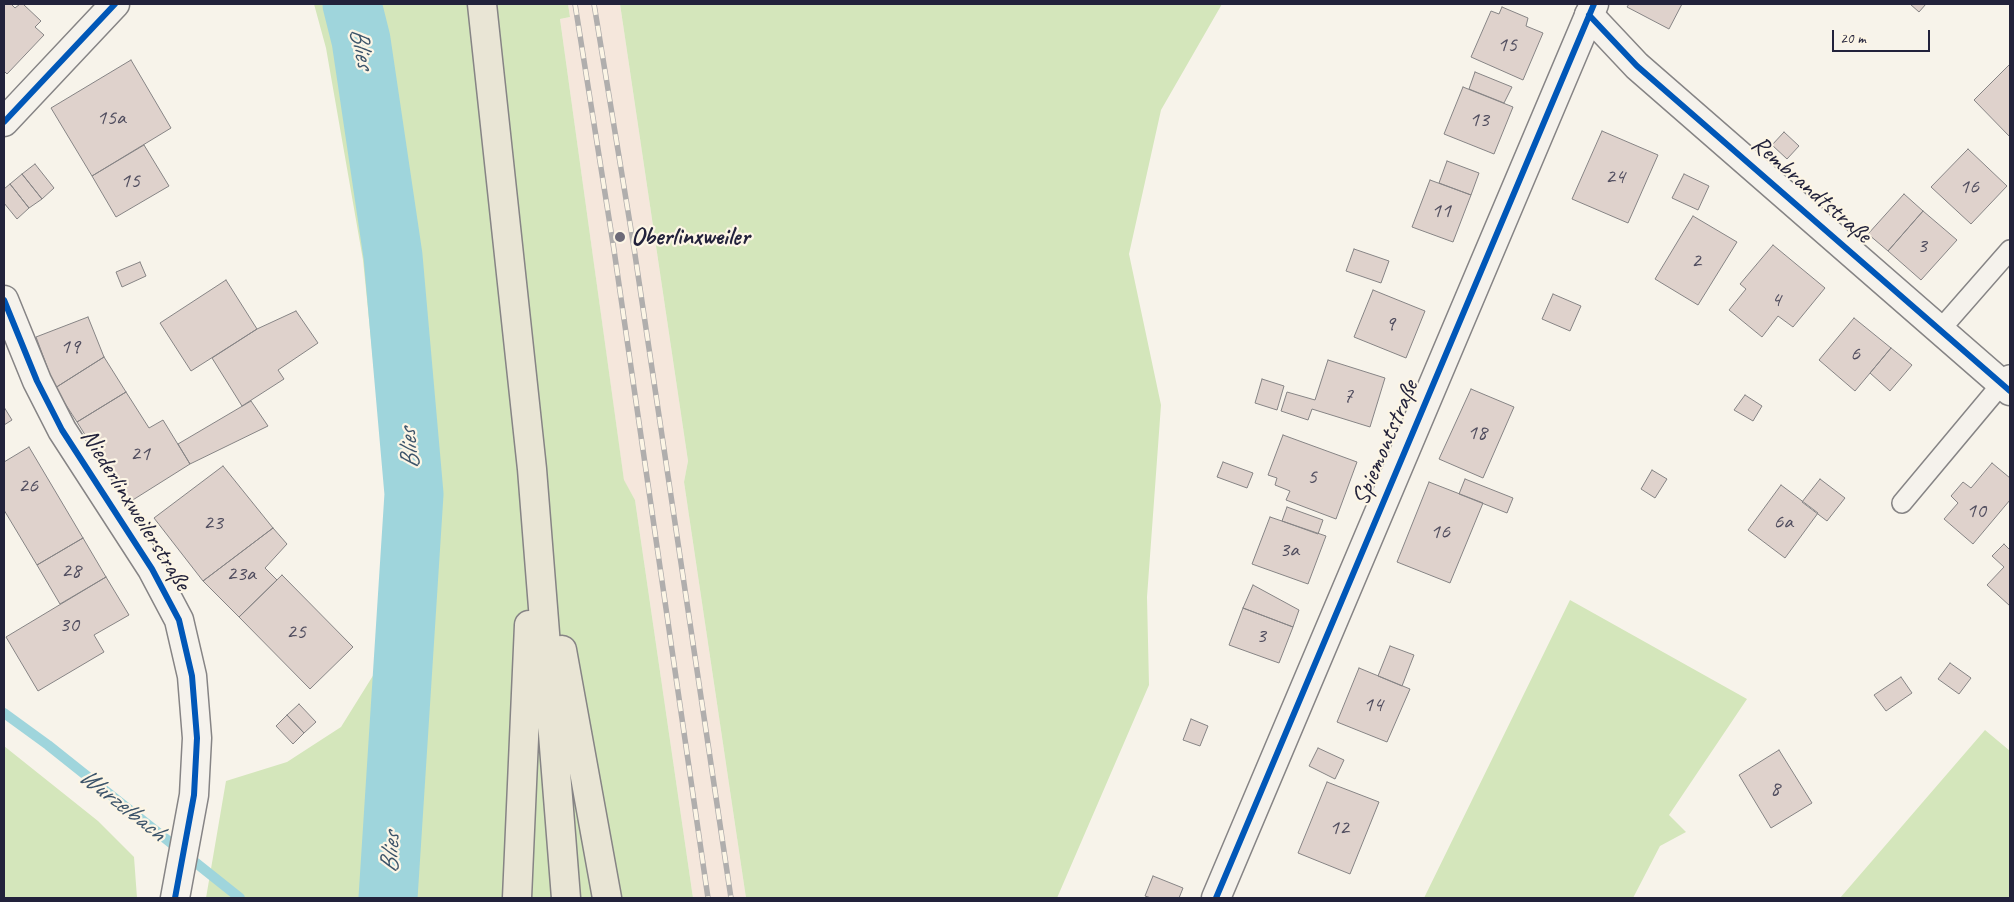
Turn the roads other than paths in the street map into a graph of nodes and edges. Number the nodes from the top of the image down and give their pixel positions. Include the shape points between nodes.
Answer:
1 (115, 4) edge
2 (482, 4) edge
3 (1592, 9) edge
4 (4, 122) edge
5 (2010, 250) edge
6 (4, 300) edge
7 (1939, 331) junction
8 (2007, 383) edge
9 (532, 469) junction
10 (1902, 503) dead end
11 (176, 894) edge
12 (517, 898) edge
13 (566, 898) edge
14 (607, 898) edge
15 (1216, 898) edge

1 - 4 street
2 - 9 highway
3 - 7 street, Rembrandtstraße via 1637,66
3 - 15 street, Spiemontstraße
5 - 7 lane
6 - 11 street, Niederlinxweilerstraße via 37,381 62,430 152,569 179,620 192,676 197,738 194,795
7 - 8 street, Rembrandtstraße
8 - 10 lane, Rembrandtstraße
9 - 12 highway via 528,677
9 - 13 highway
9 - 14 highway

